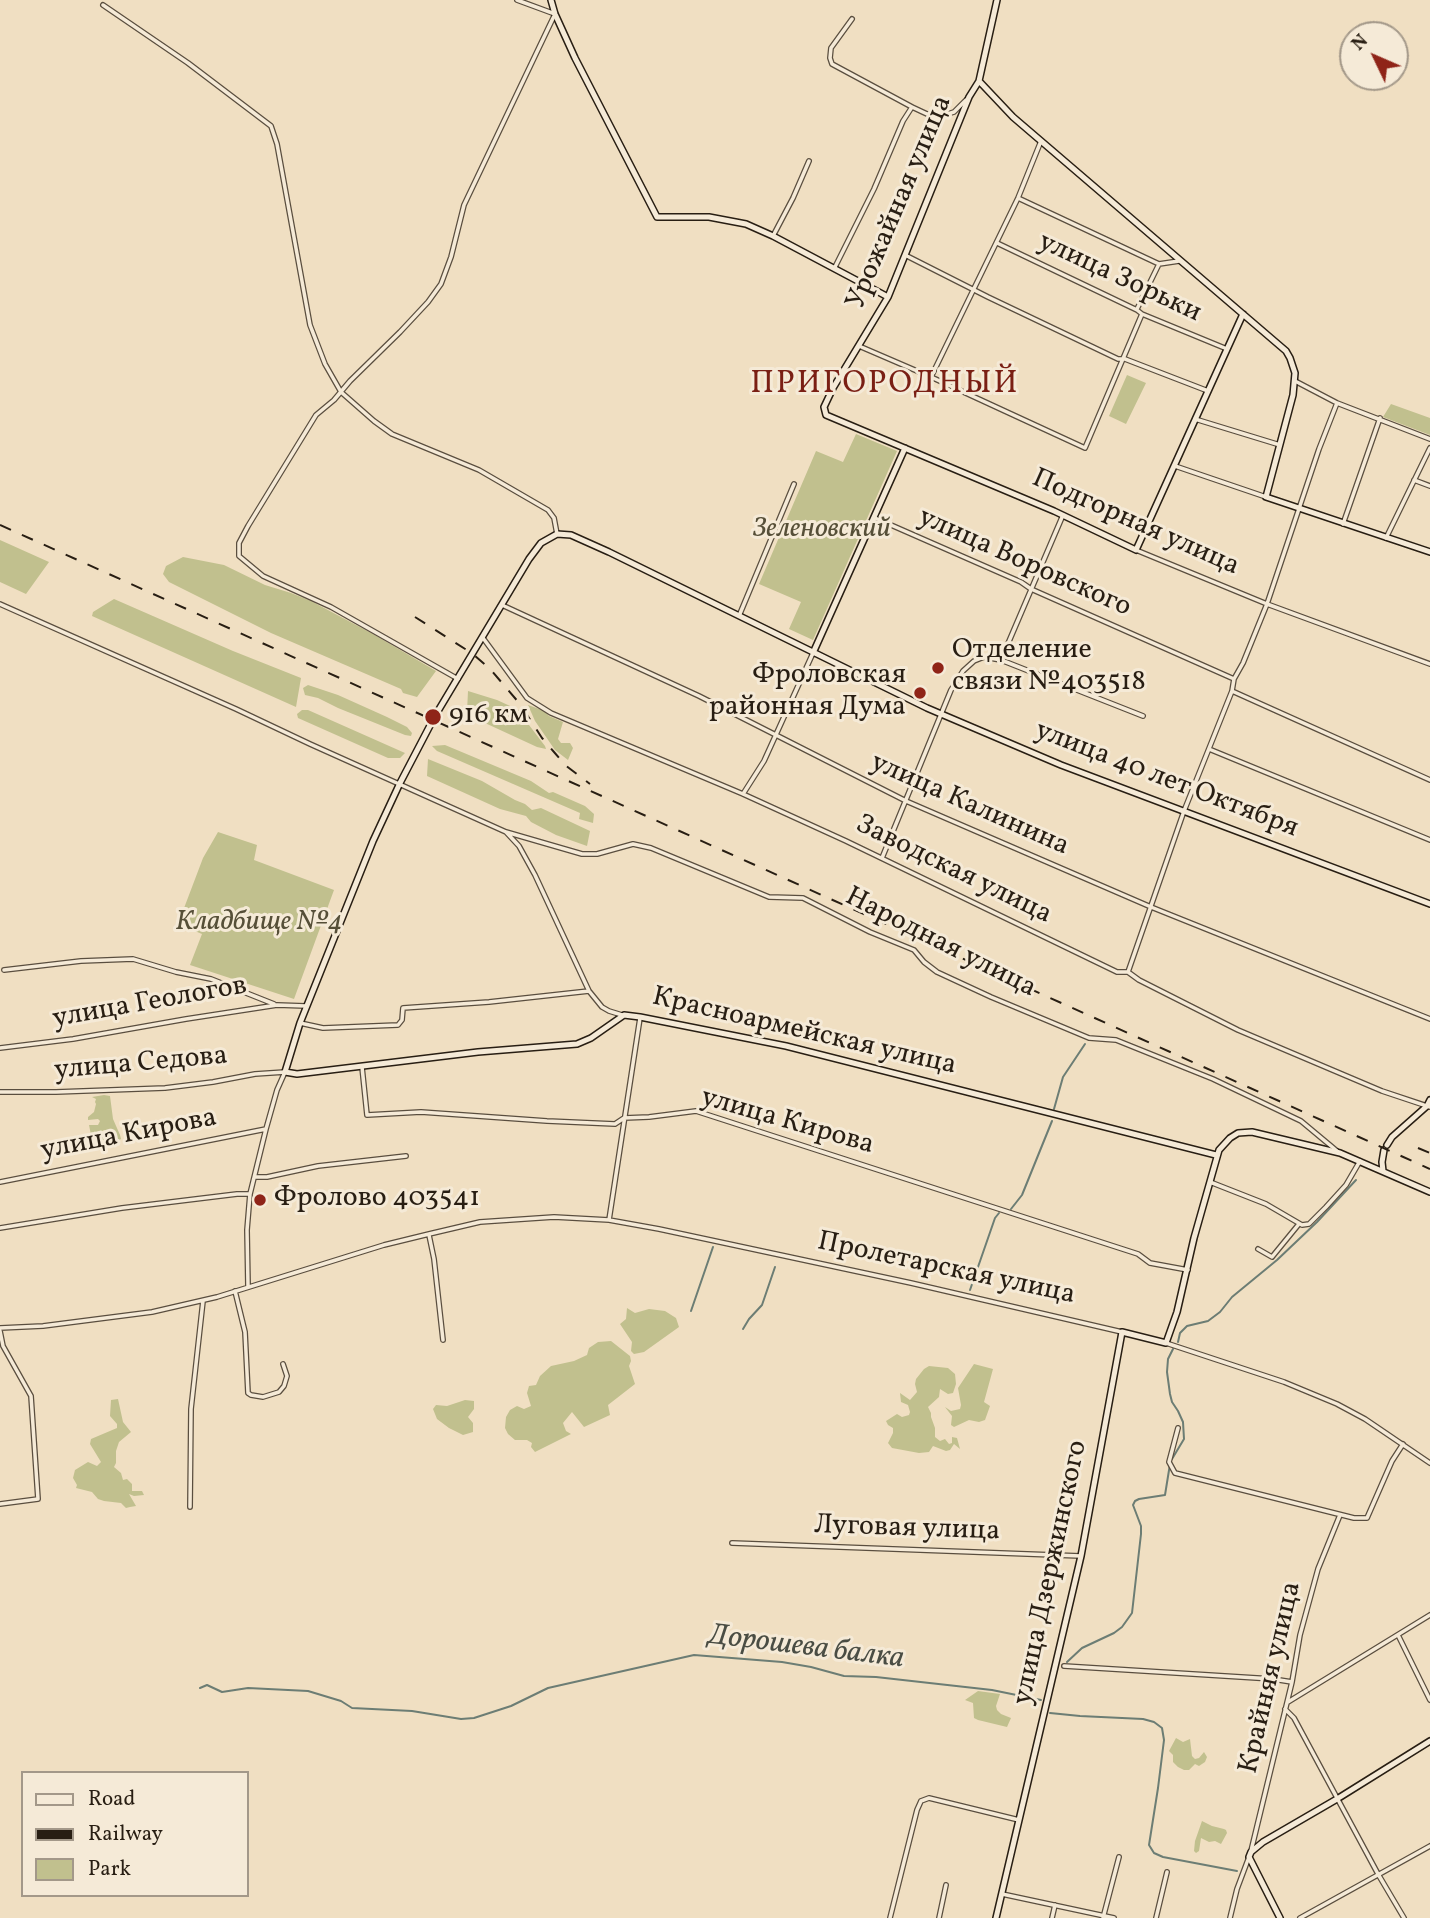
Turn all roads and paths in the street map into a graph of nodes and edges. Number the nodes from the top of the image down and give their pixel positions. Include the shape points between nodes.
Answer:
1 (517, 0) edge
2 (551, 0) edge
3 (997, 0) edge
4 (103, 5) dead end
5 (555, 14) junction
6 (852, 19) dead end
7 (979, 81) junction
8 (970, 97) junction
9 (912, 107) junction
10 (1041, 141) junction
11 (809, 161) dead end
12 (1017, 198) junction
13 (773, 236) junction
14 (996, 243) junction
15 (905, 254) junction
16 (1182, 261) junction
17 (1160, 264) junction
18 (835, 267) junction
19 (974, 290) junction
20 (888, 296) junction
21 (1137, 310) junction
22 (1142, 314) junction
23 (1243, 314) junction
24 (859, 346) junction
25 (1227, 349) junction
26 (1125, 359) junction
27 (932, 377) junction
28 (1295, 381) junction
29 (1208, 391) junction
30 (341, 392) junction
31 (1337, 403) junction
32 (826, 415) joint
33 (1380, 418) junction
34 (1195, 419) junction
35 (1430, 439) edge
36 (1280, 445) junction
37 (1430, 447) edge
38 (905, 448) junction
39 (1174, 466) junction
40 (1414, 480) junction
41 (794, 485) dead end
42 (1430, 486) edge
43 (1266, 497) junction
44 (1299, 509) junction
45 (1063, 516) junction
46 (875, 518) junction
47 (1343, 524) junction
48 (557, 534) junction
49 (1386, 538) junction
50 (1136, 550) junction
51 (1430, 552) edge
52 (1031, 589) junction
53 (0, 604) edge
54 (1267, 604) junction
55 (502, 605) junction
56 (739, 616) junction
57 (483, 638) junction
58 (813, 653) junction
59 (1002, 660) junction
60 (1430, 664) edge
61 (458, 679) junction
62 (1234, 679) junction
63 (1232, 691) junction
64 (942, 715) junction
65 (1143, 716) dead end
66 (776, 736) junction
67 (1209, 749) junction
68 (1430, 780) edge
69 (400, 783) junction
70 (743, 794) junction
71 (906, 802) junction
72 (1184, 811) junction
73 (506, 832) junction
74 (1430, 840) edge
75 (882, 858) junction
76 (1430, 904) edge
77 (1151, 908) junction
78 (4, 970) dead end
79 (1128, 972) junction
80 (589, 991) junction
81 (277, 1005) junction
82 (307, 1006) junction
83 (624, 1015) junction
84 (640, 1017) junction
85 (1430, 1019) edge
86 (300, 1023) junction
87 (0, 1048) edge
88 (362, 1067) junction
89 (285, 1072) junction
90 (0, 1092) edge
91 (1429, 1104) edge
92 (624, 1118) junction
93 (266, 1129) junction
94 (1339, 1153) junction
95 (1216, 1155) junction
96 (406, 1156) dead end
97 (1360, 1161) junction
98 (1383, 1171) junction
99 (255, 1177) junction
100 (1209, 1181) junction
101 (0, 1182) edge
102 (1430, 1192) edge
103 (250, 1194) junction
104 (608, 1220) junction
105 (1300, 1224) junction
106 (0, 1228) edge
107 (429, 1234) junction
108 (1258, 1249) dead end
109 (1188, 1270) junction
110 (248, 1286) junction
111 (235, 1291) junction
112 (203, 1301) junction
113 (0, 1329) edge
114 (1122, 1332) junction
115 (443, 1340) dead end
116 (1166, 1343) junction
117 (283, 1364) dead end
118 (1178, 1428) dead end
119 (1403, 1444) junction
120 (1430, 1463) edge
121 (0, 1504) edge
122 (190, 1507) dead end
123 (1340, 1515) junction
124 (732, 1543) dead end
125 (1081, 1556) junction
126 (1430, 1615) edge
127 (1398, 1635) junction
128 (1064, 1666) dead end
129 (1292, 1682) junction
130 (1430, 1700) edge
131 (1285, 1706) junction
132 (1430, 1741) edge
133 (1337, 1799) junction
134 (1019, 1821) junction
135 (1430, 1846) edge
136 (1250, 1854) junction
137 (1119, 1857) dead end
138 (1167, 1872) dead end
139 (1378, 1874) junction
140 (946, 1885) dead end
141 (1002, 1894) junction
142 (1055, 1905) junction
143 (1104, 1917) edge
144 (890, 1918) edge
145 (939, 1918) edge
146 (996, 1918) edge
147 (1052, 1918) edge
148 (1114, 1918) edge
149 (1156, 1918) edge
150 (1230, 1918) edge
151 (1280, 1918) edge
152 (1300, 1918) edge
153 (1404, 1918) edge

1 - 5 street
2 - 5 street
3 - 7 street, Урожайная улица
4 - 30 street via 271,126 310,325
5 - 13 street via 657,217 728,219
5 - 30 street via 464,205 441,284
6 - 9 street via 831,48 832,64
7 - 8 street, Урожайная улица
7 - 10 street
8 - 9 street via 948,115 931,115
8 - 15 street, Урожайная улица
9 - 18 street
10 - 12 street
10 - 16 street
11 - 13 street
12 - 14 street
12 - 17 street
13 - 18 street
14 - 19 street
14 - 21 street, улица Зорьки
15 - 19 street
15 - 20 street, Урожайная улица
16 - 17 street
16 - 23 street
17 - 21 street
18 - 20 street
19 - 26 street
19 - 27 street
20 - 24 street, Урожайная улица
21 - 22 street, улица Зорьки
22 - 25 street, улица Зорьки
22 - 26 street
23 - 25 street
23 - 28 street via 1286,351 1294,364
24 - 27 street
24 - 32 street, Урожайная улица via 833,388 824,407
25 - 29 street
26 - 27 street via 1085,448
26 - 29 street
28 - 31 street
28 - 36 street
29 - 34 street
30 - 48 street via 392,434 479,470 548,509
30 - 61 street via 316,415 297,444 239,543 239,556 262,576 331,607
31 - 33 street
31 - 44 street
32 - 38 street, Подгорная улица
33 - 35 street
33 - 47 street
34 - 36 street
34 - 39 street
36 - 43 street
37 - 40 street
38 - 45 street, Подгорная улица
38 - 46 street
39 - 43 street
39 - 50 street
40 - 42 street
40 - 49 street
41 - 56 street
43 - 44 street
44 - 47 street
44 - 54 street
45 - 50 street, Подгорная улица
45 - 52 street
46 - 52 street, улица Воровского
46 - 58 street
47 - 49 street
48 - 55 street via 536,548
48 - 56 street, улица 40 лет Октября via 571,535 609,552
49 - 51 street
50 - 54 street, Подгорная улица
52 - 59 street
52 - 62 street, улица Воровского
53 - 69 street, Народная улица
54 - 60 street, Подгорная улица
54 - 62 street
55 - 57 street
55 - 66 street, улица Калинина
56 - 58 street, улица 40 лет Октября
57 - 61 street
57 - 70 street, Заводская улица via 527,698 551,713
58 - 64 street, улица 40 лет Октября
58 - 66 street
59 - 64 street via 984,657 969,664 954,684
59 - 65 street
61 - 69 street
62 - 63 street
63 - 67 street
63 - 68 street
64 - 71 street
64 - 72 street, улица 40 лет Октября
66 - 70 street
66 - 71 street, улица Калинина
67 - 72 street
67 - 74 street
69 - 73 street, Народная улица
69 - 82 street
70 - 75 street, Заводская улица
71 - 75 street
71 - 77 street, улица Калинина
72 - 76 street, улица 40 лет Октября
72 - 77 street
73 - 80 street via 535,875
73 - 94 street, Народная улица via 582,854 634,844 769,897 803,898 914,950 937,972 991,997 1089,1038 1116,1040 1224,1084 1301,1121
75 - 79 street, Заводская улица via 1117,972
77 - 79 street
77 - 85 street, улица Калинина
78 - 81 street via 132,959 211,979
79 - 91 street, Заводская улица via 1238,1030 1382,1091
80 - 83 street via 602,1007
80 - 86 street via 403,1008 398,1025 323,1028
81 - 82 street, улица Геологов
81 - 87 street, улица Геологов
82 - 86 street
83 - 84 street, Красноармейская улица
83 - 88 street, Красноармейская улица via 577,1044
84 - 92 street
84 - 95 street, Красноармейская улица via 786,1046
86 - 89 street
88 - 89 street, Красноармейская улица
88 - 92 street, улица Кирова via 367,1115 421,1112 615,1124
89 - 90 street, улица Седова via 165,1088
89 - 93 street
91 - 98 street via 1386,1148
92 - 104 street
92 - 109 street, улица Кирова via 696,1111 1138,1254 1150,1263
93 - 99 street
93 - 101 street, улица Кирова
94 - 95 street, Народная улица via 1252,1132 1238,1133
94 - 97 street, Народная улица
95 - 100 street
96 - 99 street
97 - 98 street, Народная улица
97 - 105 street via 1326,1208 1309,1224
98 - 102 street, Народная улица
99 - 103 street
100 - 105 street via 1266,1204
100 - 109 street
103 - 106 street
103 - 110 street
104 - 107 street, Пролетарская улица via 554,1217 480,1223
104 - 114 street, Пролетарская улица
105 - 108 street via 1272,1257
107 - 110 street, Пролетарская улица
107 - 115 street
109 - 116 street
110 - 111 street, Пролетарская улица
111 - 112 street, Пролетарская улица
111 - 117 street via 246,1332 248,1393 263,1397 279,1392 287,1376
112 - 113 street, Пролетарская улица via 94,1320
112 - 122 street via 191,1409
113 - 121 street, Пролетарская улица via 2,1346 31,1396 38,1499
114 - 116 street, Пролетарская улица
114 - 125 street, улица Дзержинского
116 - 119 street, Пролетарская улица via 1337,1404
118 - 123 street via 1170,1464 1175,1473
119 - 120 street, Пролетарская улица
119 - 123 street via 1367,1518
123 - 129 street, Крайняя улица via 1318,1569
124 - 125 street, Луговая улица
125 - 134 street, улица Дзержинского
126 - 127 street
127 - 130 street
127 - 131 street
128 - 129 street
129 - 131 street, Крайняя улица
131 - 133 street
131 - 136 street, Крайняя улица
132 - 133 street
133 - 136 street
133 - 139 street
134 - 141 street, улица Дзержинского
134 - 144 street via 929,1798 921,1801
135 - 139 street
136 - 150 street, Крайняя улица
136 - 151 street
137 - 143 street
138 - 149 street
139 - 152 street
139 - 153 street
140 - 145 street
141 - 142 street
141 - 146 street, улица Дзержинского
142 - 143 street
142 - 147 street
143 - 148 street

